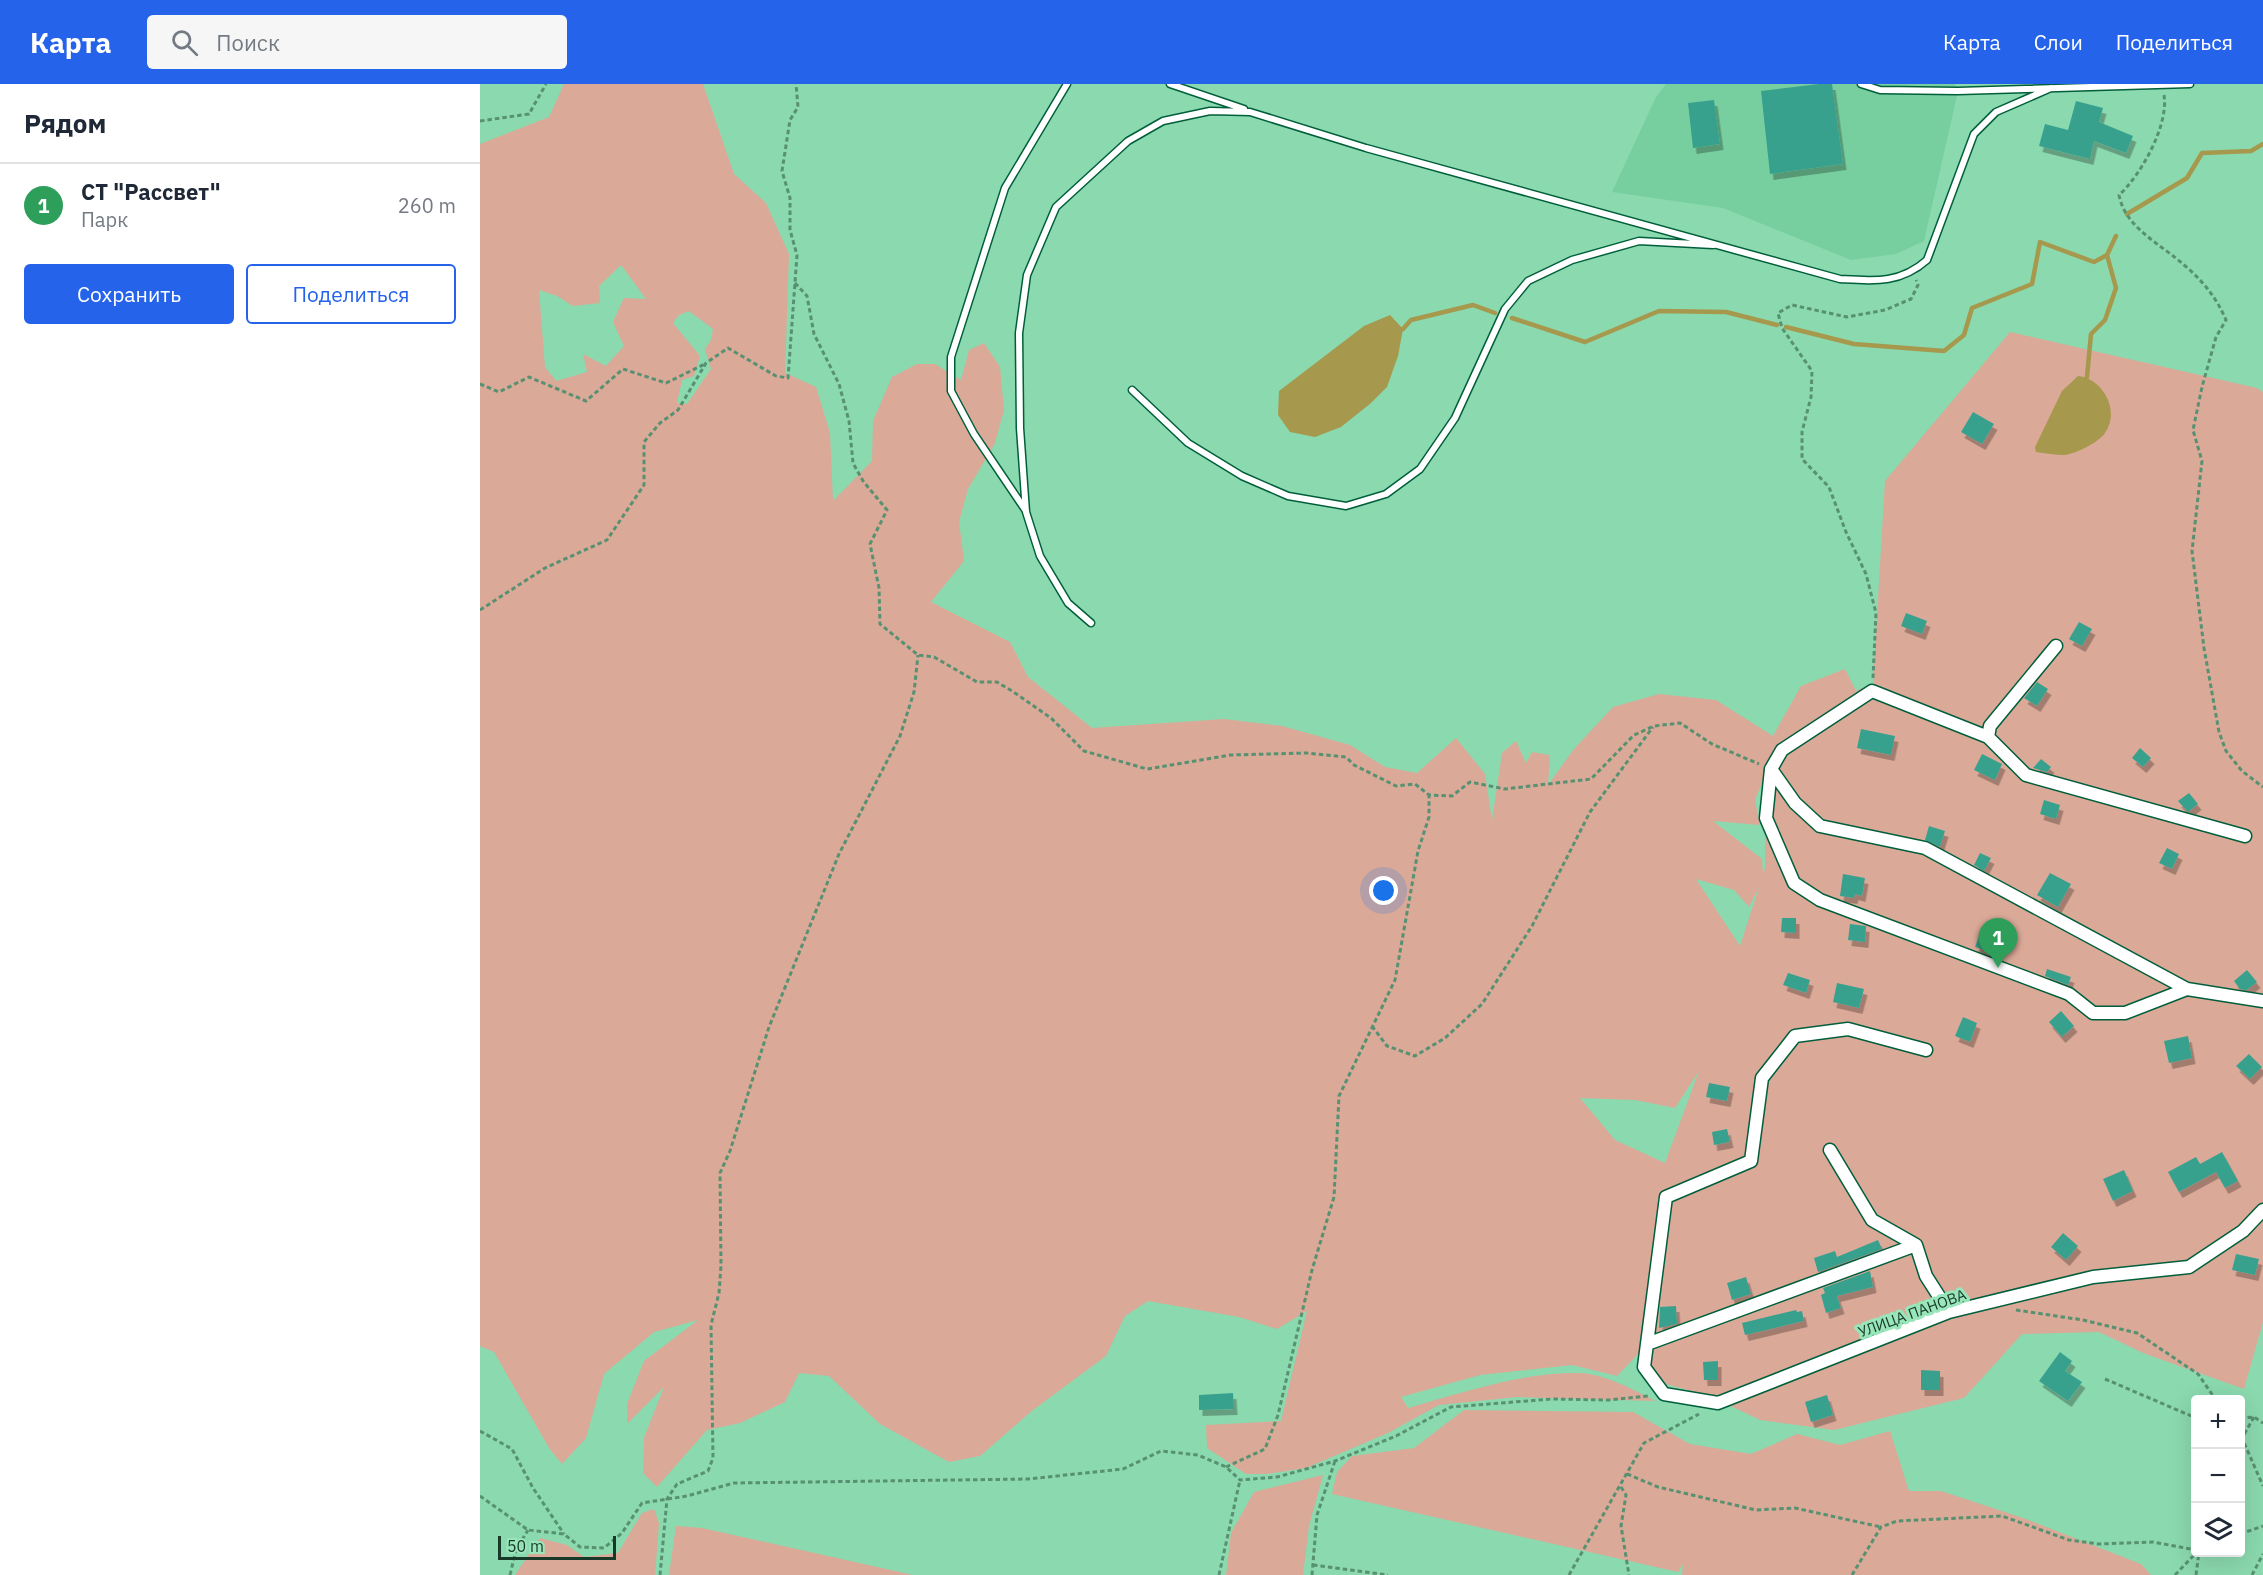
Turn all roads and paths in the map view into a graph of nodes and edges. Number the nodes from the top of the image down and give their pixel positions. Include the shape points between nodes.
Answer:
1 (546, 84) edge
2 (796, 84) edge
3 (1067, 84) edge
4 (1170, 84) edge
5 (1861, 84) edge
6 (2190, 84) edge
7 (2162, 85) edge
8 (2051, 88) junction
9 (1250, 112) junction
10 (480, 121) edge
11 (1726, 246) junction
12 (1912, 273) junction
13 (795, 283) junction
14 (706, 363) junction
15 (480, 384) edge
16 (1132, 390) dead end
17 (1026, 512) junction
18 (480, 610) edge
19 (1090, 623) dead end
20 (2056, 646) dead end
21 (918, 655) junction
22 (1872, 691) junction
23 (1654, 726) junction
24 (1988, 737) junction
25 (1772, 769) junction
26 (2263, 787) edge
27 (1429, 795) junction
28 (2245, 836) dead end
29 (2187, 989) junction
30 (2263, 1001) edge
31 (1372, 1026) junction
32 (1926, 1050) dead end
33 (1830, 1150) dead end
34 (2263, 1209) edge
35 (1916, 1245) junction
36 (2014, 1310) dead end
37 (1949, 1312) junction
38 (1647, 1344) junction
39 (2105, 1379) dead end
40 (1664, 1394) junction
41 (2213, 1395) edge
42 (1718, 1403) junction
43 (2191, 1416) edge
44 (2254, 1417) junction
45 (2245, 1418) edge
46 (2263, 1423) edge
47 (480, 1431) edge
48 (1335, 1461) junction
49 (1226, 1467) junction
50 (1627, 1474) junction
51 (1240, 1480) junction
52 (1621, 1486) junction
53 (2263, 1486) edge
54 (480, 1496) edge
55 (667, 1499) junction
56 (2263, 1526) edge
57 (1881, 1527) junction
58 (528, 1530) junction
59 (2245, 1533) edge
60 (564, 1534) junction
61 (2191, 1551) edge
62 (2263, 1554) edge
63 (2192, 1557) edge
64 (2197, 1557) edge
65 (1313, 1565) junction
66 (510, 1575) edge
67 (660, 1575) edge
68 (1219, 1575) edge
69 (1312, 1575) edge
70 (1388, 1575) edge
71 (1569, 1575) edge
72 (1629, 1575) edge
73 (1852, 1575) edge
74 (2175, 1575) edge
75 (2196, 1575) edge
76 (2252, 1575) edge

1 - 10 path via 529,114
2 - 13 path via 798,107 790,120 782,171 790,198
3 - 17 lane via 1005,188 951,357 951,391 974,434
4 - 9 lane
5 - 8 lane via 1880,90
6 - 7 lane
7 - 8 lane
7 - 26 path via 2166,104 2157,135 2143,165 2119,195 2121,206 2144,235 2204,283 2226,320 2216,337 2193,430 2202,461 2192,550 2219,732 2226,751 2242,771
8 - 12 lane via 1996,112 1974,134 1927,260
9 - 11 lane via 1366,148
9 - 17 lane via 1210,111 1163,121 1128,141 1056,207 1027,275 1019,333
11 - 12 lane via 1840,279 1874,281
11 - 16 lane via 1639,241 1572,260 1528,281 1505,309 1455,418 1420,469 1386,494 1346,506 1288,496 1242,476 1188,443
12 - 22 path via 1918,285 1911,299 1886,310 1846,317 1792,305 1778,313 1782,328 1812,371 1811,397 1802,432 1802,459 1829,487 1866,574 1876,613
13 - 14 path via 788,378 776,376 728,348
13 - 21 path via 807,296 813,334 839,384 849,421 853,463 863,482 887,510 870,544 879,588 880,624
14 - 15 path via 666,383 623,369 586,401 529,377 499,392
14 - 18 path via 678,410 644,442 644,485 607,540 545,568
17 - 19 lane via 1040,556 1068,603
20 - 24 street via 1990,726
21 - 27 path via 934,657 977,682 997,682 1051,718 1084,751 1147,769 1230,755 1307,753 1346,757 1396,786 1415,784
21 - 55 path via 914,692 900,736 835,865 769,1027 720,1173 721,1266 711,1325 713,1458 708,1472 677,1484
22 - 24 street
22 - 25 street via 1782,750
23 - 25 path via 1680,723 1712,744
23 - 27 path via 1634,735 1592,779 1505,789 1470,782 1452,796
23 - 31 path via 1590,812 1532,926 1482,1004 1445,1038 1415,1056 1387,1046
24 - 28 street via 2026,775
25 - 29 street via 1795,802 1820,826 1925,848
25 - 29 street via 1766,818 1794,883 1820,900 2069,994 2093,1013 2125,1013
27 - 31 path via 1429,817 1418,851 1395,980
29 - 30 street
31 - 49 path via 1339,1096 1334,1197 1312,1270 1278,1415 1265,1449
32 - 38 street via 1848,1029 1795,1036 1762,1078 1751,1161 1666,1197
33 - 35 street via 1872,1220
34 - 37 street, УЛИЦА ПАНОВА via 2243,1231 2189,1268 2093,1278
35 - 37 street via 1926,1276
35 - 38 street
36 - 41 path via 2137,1333 2198,1374
37 - 42 street, УЛИЦА ПАНОВА
38 - 40 street via 1644,1367
39 - 43 path
40 - 42 street
40 - 48 path via 1451,1407 1396,1436
42 - 50 path via 1644,1443
44 - 45 path
44 - 46 path
44 - 53 path via 2242,1438
47 - 60 path via 512,1449
48 - 51 path via 1277,1477
48 - 65 path via 1317,1515
49 - 51 path
49 - 55 path via 1198,1455 1161,1451 1123,1469 1028,1479 734,1483
50 - 52 path
50 - 57 path via 1658,1487 1756,1510 1795,1508
51 - 68 path
52 - 71 path
52 - 72 path via 1626,1495 1621,1526
54 - 58 path
55 - 60 path via 642,1503 622,1533 604,1548 579,1547
55 - 67 path
56 - 59 path
57 - 61 path via 1897,1521 2002,1516 2069,1540 2098,1544 2153,1542
57 - 73 path
58 - 60 path
58 - 66 path via 516,1550
62 - 76 path
63 - 74 path
64 - 75 path
65 - 69 path
65 - 70 path

